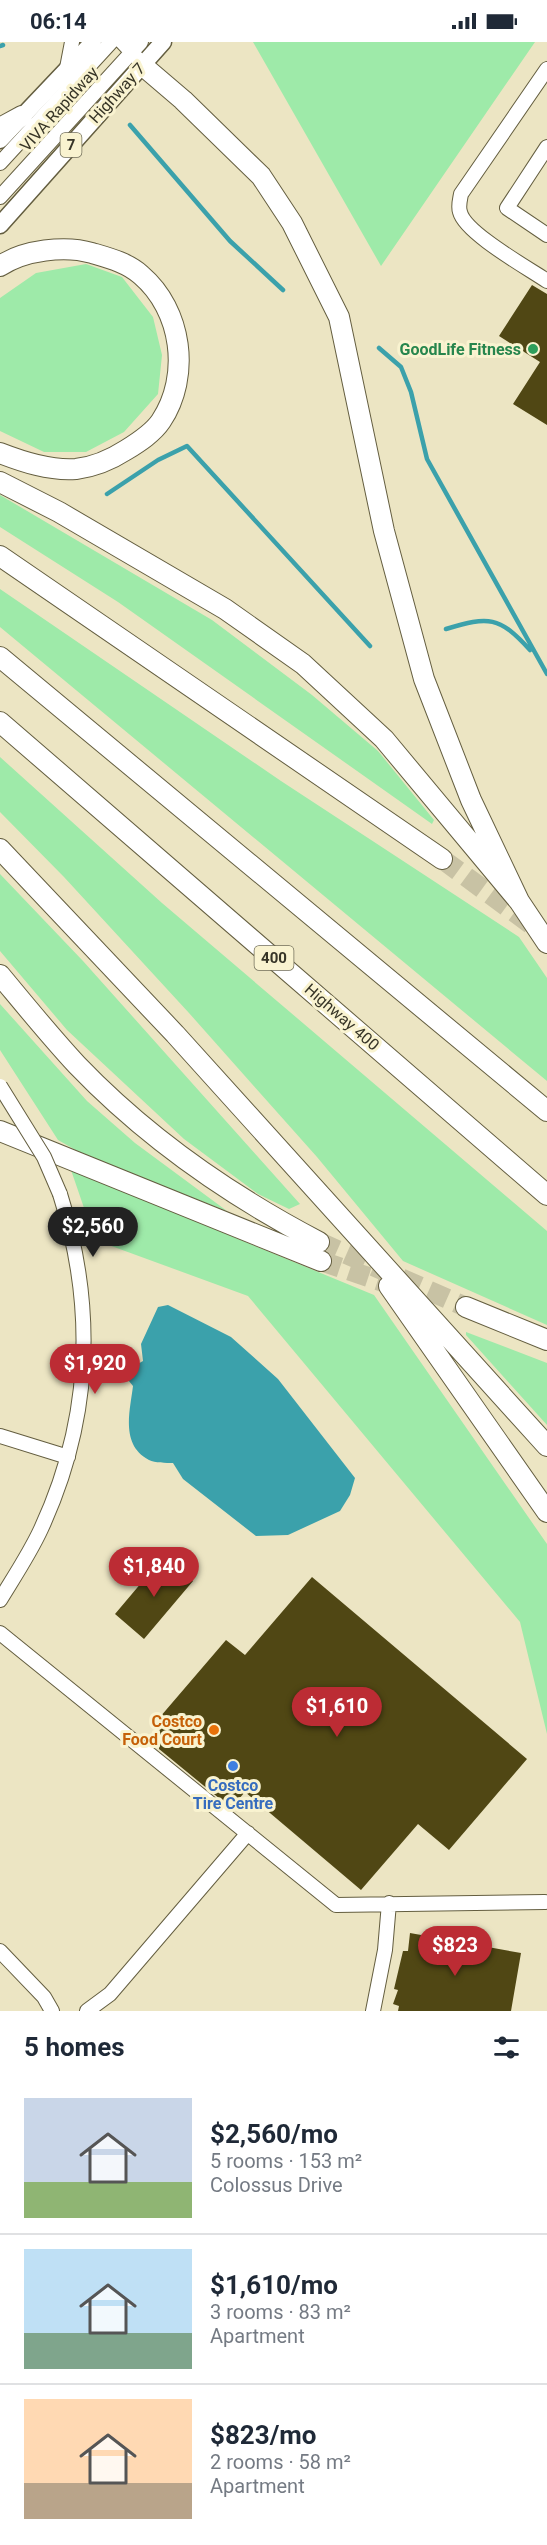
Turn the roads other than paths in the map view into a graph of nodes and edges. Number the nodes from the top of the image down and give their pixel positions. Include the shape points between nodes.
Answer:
1 (72, 42) edge
2 (93, 42) edge
3 (111, 42) edge
4 (122, 42) edge
5 (163, 42) edge
6 (138, 53) edge
7 (67, 68) junction
8 (547, 69) edge
9 (22, 116) junction
10 (0, 128) edge
11 (0, 140) edge
12 (547, 147) edge
13 (0, 163) edge
14 (0, 197) edge
15 (0, 225) edge
16 (547, 236) edge
17 (0, 266) edge
18 (547, 281) edge
19 (0, 453) edge
20 (0, 482) edge
21 (0, 556) edge
22 (0, 657) edge
23 (0, 722) edge
24 (0, 849) edge
25 (442, 859) tunnel mouth
26 (519, 900) junction
27 (547, 943) edge
28 (0, 975) edge
29 (0, 1086) edge
30 (547, 1111) edge
31 (0, 1131) edge
32 (547, 1195) edge
33 (340, 1219) junction
34 (319, 1242) tunnel mouth
35 (321, 1261) tunnel mouth
36 (466, 1307) tunnel mouth
37 (547, 1340) edge
38 (0, 1436) edge
39 (547, 1446) edge
40 (68, 1457) junction
41 (547, 1512) edge
42 (0, 1600) edge
43 (0, 1633) edge
44 (248, 1833) junction
45 (545, 1902) dead end
46 (389, 1903) junction
47 (0, 1951) edge
48 (52, 2011) edge
49 (87, 2011) edge
50 (373, 2011) edge

1 - 7 street
2 - 7 main road
3 - 13 street, VIVA Rapidway
4 - 6 street
5 - 6 main road, Highway 7 / 7
6 - 14 street, VIVA Rapidway
6 - 15 main road, Highway 7 / 7
6 - 26 highway via 261,176 292,223 339,316 384,531 424,679 471,800
7 - 9 main road
8 - 18 street via 459,202 460,213 469,226
9 - 10 highway
9 - 11 main road
12 - 16 street via 507,208
17 - 19 highway via 15,256 76,248 116,260 141,274 162,298 177,334 179,363 173,397 160,422 111,459 75,469 30,464
20 - 26 highway via 225,609 303,664 384,739
21 - 25 highway
22 - 30 highway
23 - 32 highway, Highway 400 / 400
24 - 33 highway via 176,1034
26 - 27 highway
28 - 34 highway via 76,1065 155,1137 246,1201
29 - 40 street, bridge via 44,1157 60,1194 81,1276 85,1329
31 - 35 highway
33 - 39 highway
33 - 41 highway
36 - 37 highway
38 - 40 street
40 - 42 street via 40,1530
43 - 44 street
44 - 46 street via 336,1905
44 - 49 street via 110,1994
45 - 46 street
46 - 50 street
47 - 48 street via 44,1997

